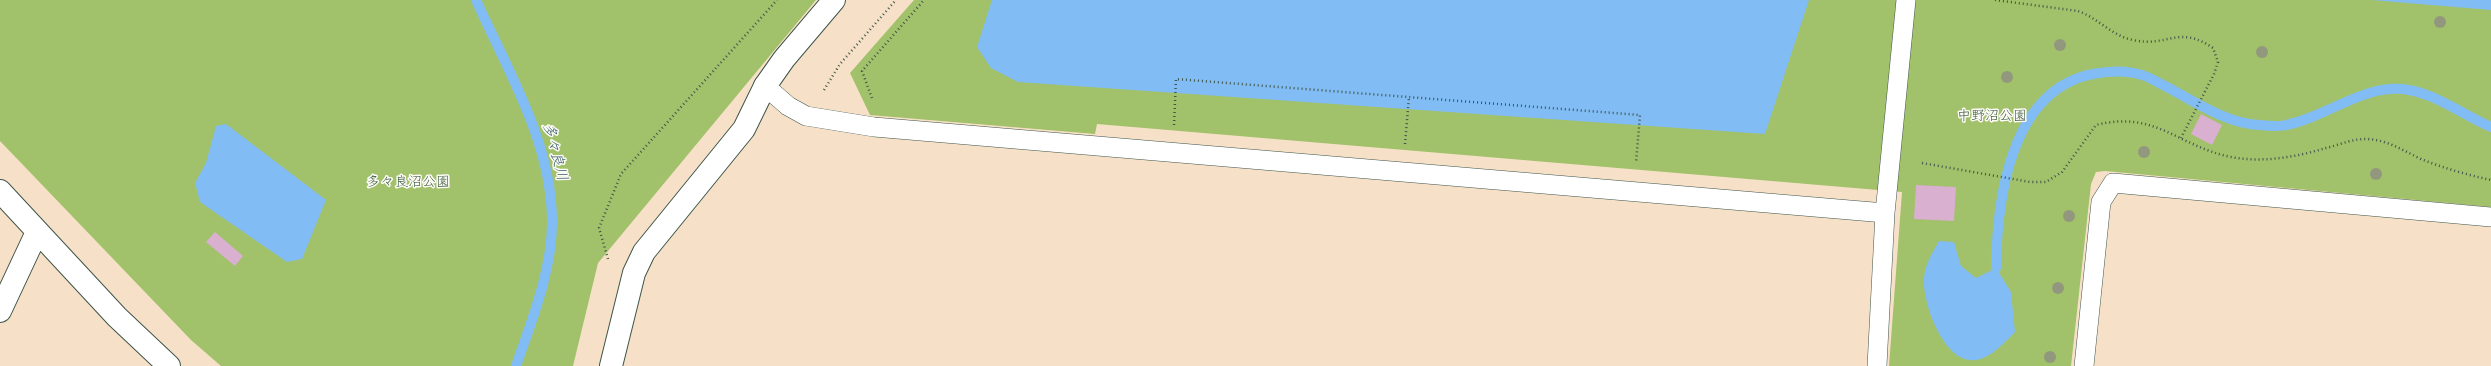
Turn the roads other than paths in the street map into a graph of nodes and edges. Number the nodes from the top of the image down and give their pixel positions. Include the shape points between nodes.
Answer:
1 (834, 0) edge
2 (1906, 0) edge
3 (765, 86) junction
4 (0, 191) edge
5 (1885, 213) junction
6 (2491, 217) edge
7 (37, 232) junction
8 (0, 311) edge
9 (169, 366) edge
10 (611, 366) edge
11 (1877, 366) edge
12 (2084, 366) edge

1 - 3 street via 784,58
2 - 5 lane
3 - 5 lane via 788,106 806,116 874,127
3 - 10 street via 744,129 644,252 634,273
4 - 7 street
5 - 11 lane
6 - 12 lane via 2113,183 2101,202
7 - 8 street
7 - 9 street via 117,317

